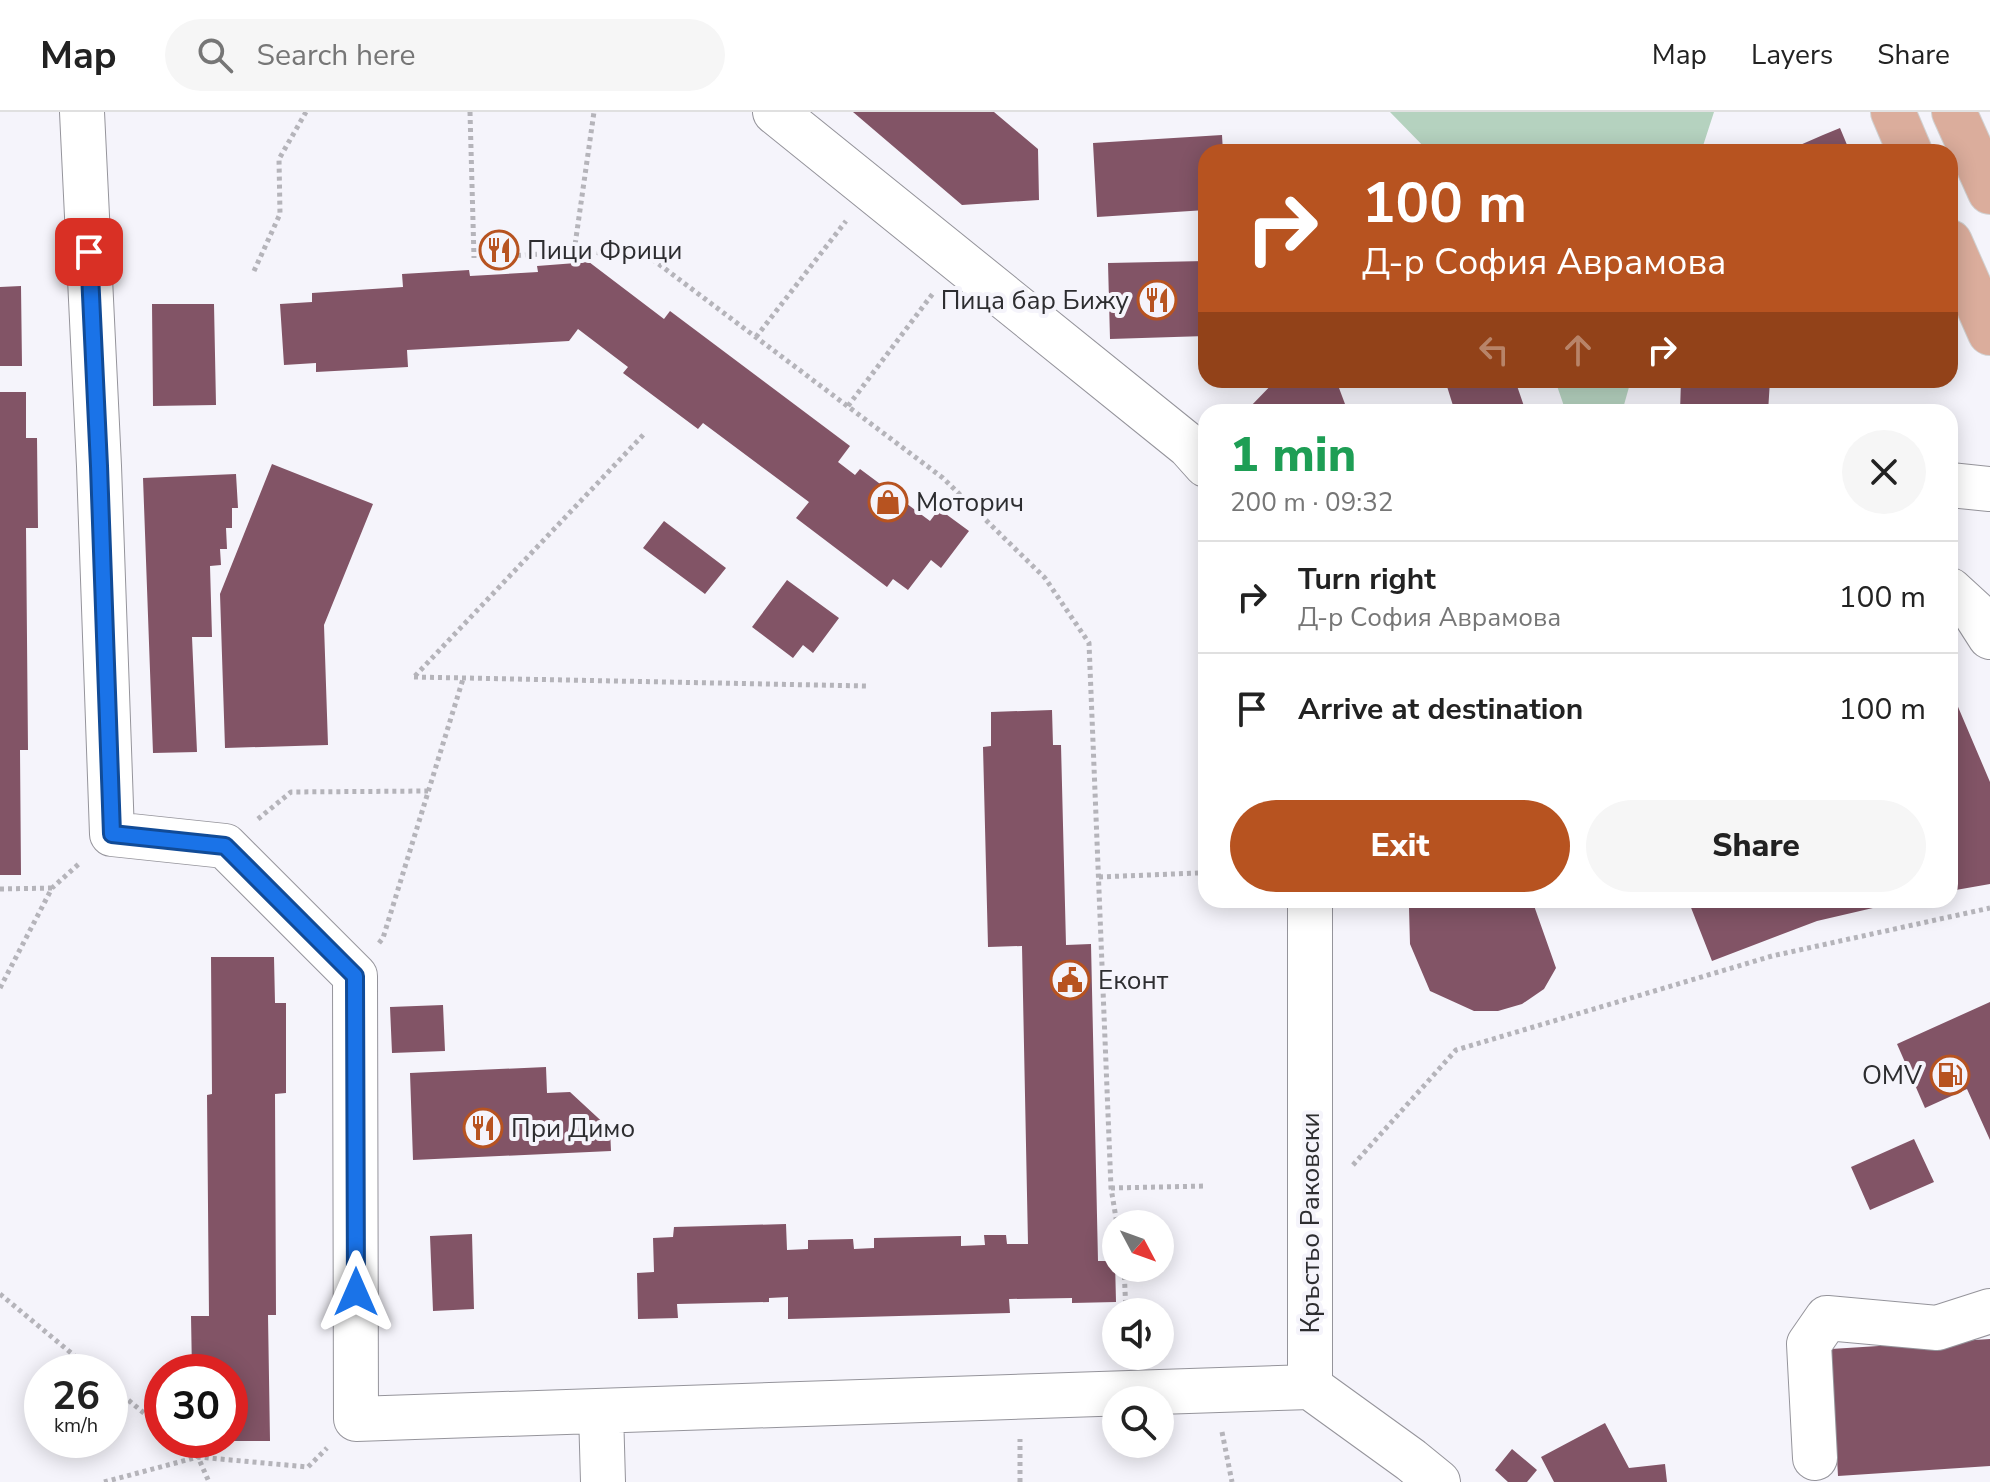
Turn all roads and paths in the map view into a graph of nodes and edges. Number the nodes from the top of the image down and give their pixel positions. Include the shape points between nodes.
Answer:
1 (82, 112) edge
2 (306, 112) edge
3 (470, 112) edge
4 (594, 112) edge
5 (775, 112) edge
6 (1893, 112) edge
7 (1954, 112) edge
8 (1907, 144) edge
9 (871, 190) junction
10 (1990, 192) edge
11 (574, 252) junction
12 (509, 256) dead end
13 (474, 258) dead end
14 (958, 259) junction
15 (1958, 260) edge
16 (254, 271) dead end
17 (1990, 333) edge
18 (756, 337) junction
19 (848, 406) junction
20 (645, 433) dead end
21 (1198, 456) edge
22 (1958, 486) edge
23 (1990, 489) edge
24 (1958, 597) edge
25 (1990, 637) edge
26 (463, 679) junction
27 (867, 686) dead end
28 (428, 791) junction
29 (291, 792) dead end
30 (112, 834) junction
31 (1198, 873) dead end
32 (1099, 877) junction
33 (52, 888) junction
34 (0, 889) edge
35 (1310, 908) edge
36 (1990, 908) edge
37 (355, 976) junction
38 (0, 988) edge
39 (1348, 1170) dead end
40 (1205, 1186) dead end
41 (1111, 1188) junction
42 (1115, 1210) edge
43 (0, 1294) edge
44 (1990, 1311) edge
45 (72, 1354) edge
46 (1310, 1387) junction
47 (128, 1400) edge
48 (601, 1411) junction
49 (144, 1413) edge
50 (356, 1419) junction
51 (194, 1458) edge
52 (198, 1458) edge
53 (209, 1458) edge
54 (1815, 1458) dead end
55 (104, 1482) edge
56 (209, 1482) edge
57 (603, 1482) edge
58 (1438, 1482) edge

1 - 30 street
2 - 16 path via 279,159 280,214
3 - 13 path
4 - 11 path
5 - 9 street
6 - 8 main road
7 - 10 main road
9 - 14 street
9 - 18 path
11 - 12 path
11 - 18 path via 652,259
14 - 19 path
14 - 21 street
15 - 17 main road
18 - 19 path
19 - 32 path via 952,486 1045,578 1089,643
20 - 26 path via 414,677
22 - 23 street
24 - 25 street
26 - 27 path
26 - 28 path
28 - 29 path
28 - 37 path via 383,938
30 - 33 path
30 - 37 street via 225,846
31 - 32 path
32 - 41 path
33 - 34 path
33 - 38 path
35 - 46 street, Кръстьо Раковски
36 - 39 path via 1772,956 1456,1050
37 - 50 street
40 - 41 path
41 - 42 path
43 - 45 path
44 - 54 street via 1937,1328 1827,1318 1809,1344
46 - 48 street
46 - 58 street
47 - 49 path
48 - 50 street
48 - 57 street
50 - 53 path via 308,1467
51 - 55 path
52 - 56 path

